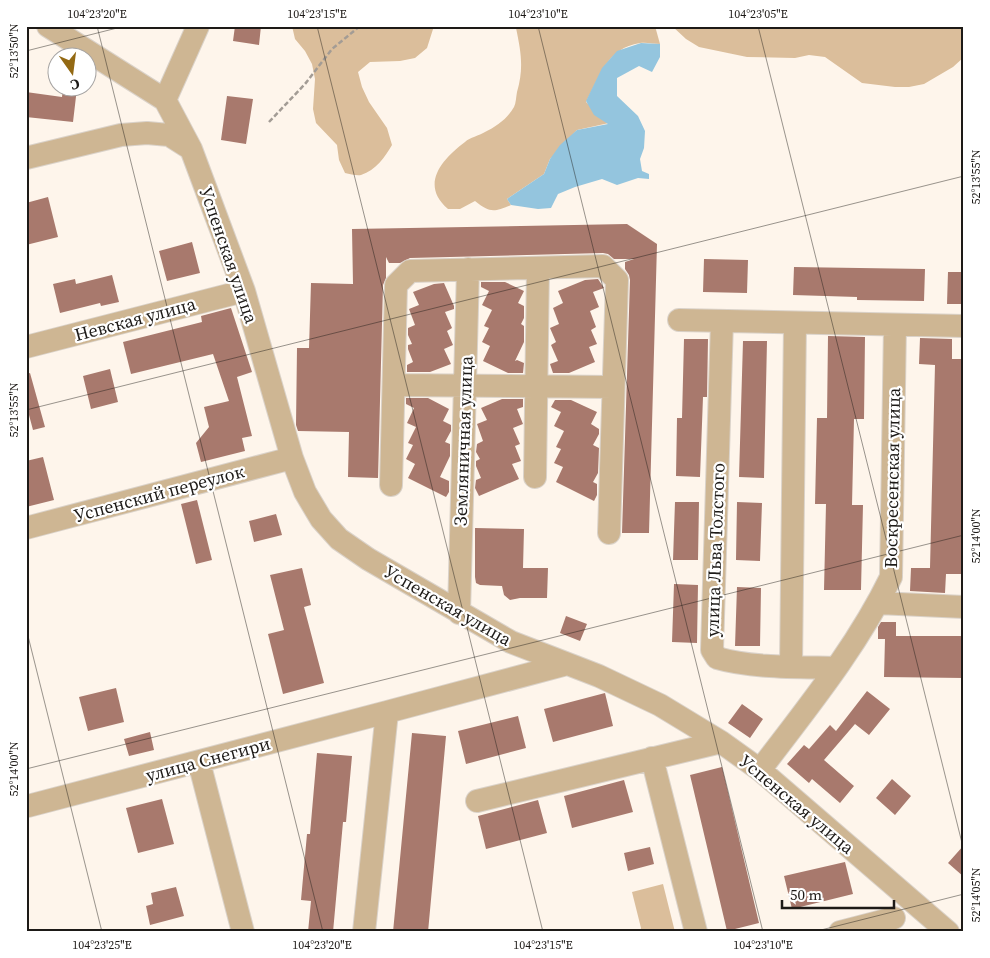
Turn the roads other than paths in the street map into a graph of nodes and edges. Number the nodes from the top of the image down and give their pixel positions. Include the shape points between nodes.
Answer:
1 (48, 26) edge
2 (198, 26) edge
3 (165, 100) junction
4 (191, 149) junction
5 (26, 158) edge
6 (538, 268) junction
7 (468, 269) junction
8 (244, 291) junction
9 (680, 320) dead end
10 (722, 321) junction
11 (795, 323) junction
12 (895, 324) junction
13 (964, 326) edge
14 (26, 347) edge
15 (394, 385) junction
16 (465, 386) junction
17 (536, 386) junction
18 (614, 386) junction
19 (292, 458) junction
20 (534, 476) dead end
21 (391, 486) dead end
22 (26, 528) edge
23 (609, 533) dead end
24 (878, 603) junction
25 (964, 607) edge
26 (459, 612) junction
27 (567, 664) junction
28 (791, 667) junction
29 (836, 668) junction
30 (387, 712) junction
31 (721, 742) junction
32 (652, 758) junction
33 (199, 762) junction
34 (760, 770) junction
35 (477, 801) dead end
36 (28, 806) dead end
37 (894, 918) dead end
38 (243, 932) edge
39 (364, 932) edge
40 (696, 932) edge
41 (840, 932) edge
42 (948, 932) edge

1 - 3 street
2 - 3 street
3 - 4 street, Успенская улица
4 - 5 street via 169,135 147,133 121,135
4 - 8 street, Успенская улица
6 - 7 street
6 - 17 street
6 - 18 street via 603,266 617,280
7 - 15 street via 410,271 396,285
7 - 16 street, Земляничная улица
8 - 14 street, Невская улица
8 - 19 street, Успенская улица
9 - 10 street
10 - 11 street
10 - 28 street, улица Льва Толстого via 712,650 717,658 728,662
11 - 12 street
11 - 28 street
12 - 13 street
12 - 24 street, Воскресенская улица via 891,577
15 - 16 street
15 - 21 street
16 - 17 street
16 - 26 street, Земляничная улица
17 - 18 street
17 - 20 street
18 - 23 street
19 - 22 street, Успенский переулок
19 - 26 street, Успенская улица via 305,492 339,539
24 - 25 street
24 - 29 street, Воскресенская улица
26 - 27 street, Успенская улица via 511,642
27 - 30 street, улица Снегири
27 - 31 street, Успенская улица via 660,705
28 - 29 street, улица Льва Толстого
29 - 34 street, Воскресенская улица
30 - 33 street, улица Снегири
30 - 39 street
31 - 32 street
31 - 34 street, Успенская улица
32 - 35 street
32 - 40 street
33 - 36 street, улица Снегири
33 - 38 street
34 - 42 street, Успенская улица
37 - 41 street

